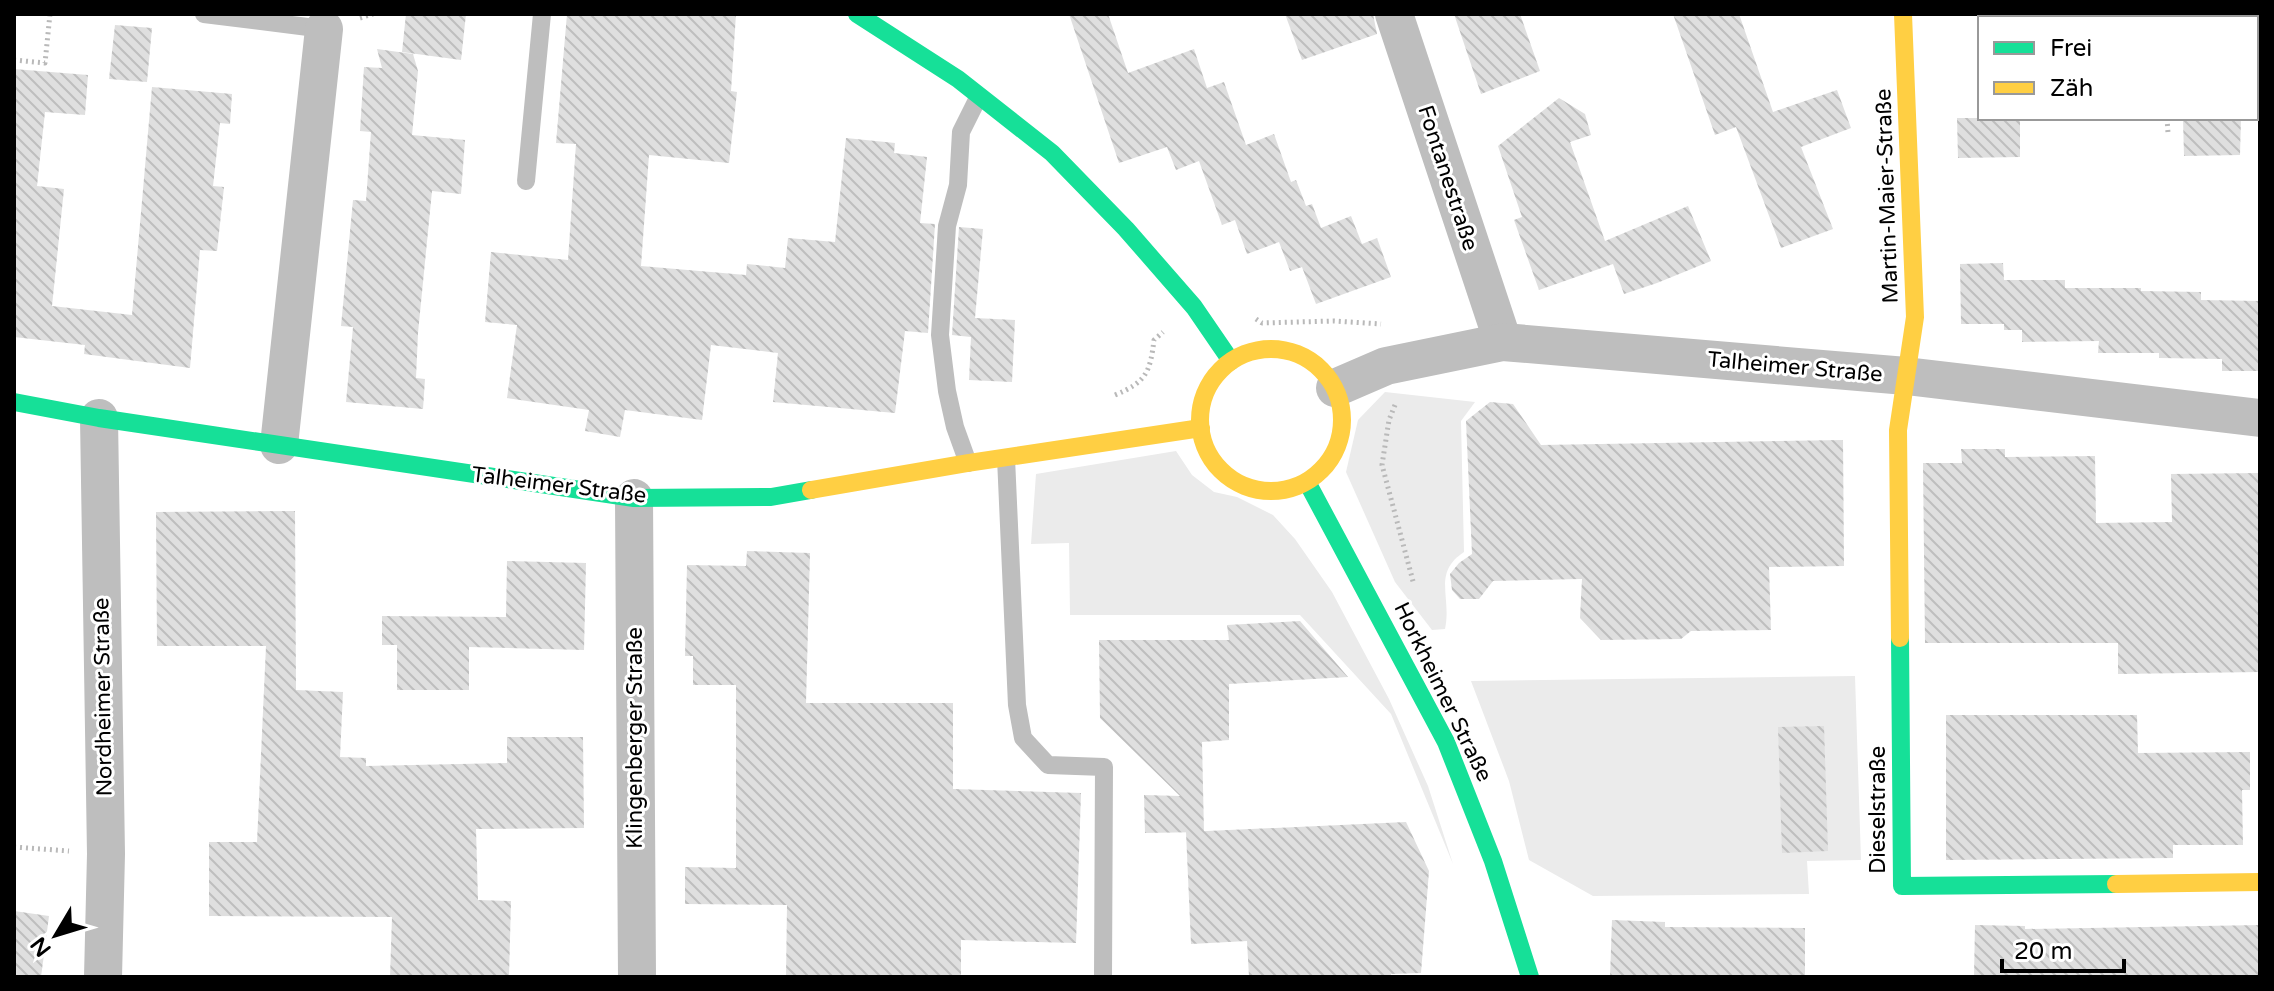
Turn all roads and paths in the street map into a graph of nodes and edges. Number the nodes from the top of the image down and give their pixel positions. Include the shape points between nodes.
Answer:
1 (50, 14) edge
2 (204, 14) edge
3 (542, 14) edge
4 (857, 14) edge
5 (1394, 14) edge
6 (1903, 14) edge
7 (324, 29) joint
8 (14, 60) edge
9 (979, 96) junction
10 (2167, 120) edge
11 (2168, 133) dead end
12 (526, 181) dead end
13 (1194, 307) junction
14 (1250, 316) dead end
15 (1503, 342) junction
16 (1413, 359) junction
17 (1231, 361) junction
18 (1906, 376) junction
19 (1335, 388) junction
20 (1111, 397) dead end
21 (14, 402) edge
22 (99, 418) junction
23 (2260, 418) edge
24 (1201, 428) junction
25 (279, 445) junction
26 (1006, 458) junction
27 (968, 463) junction
28 (1307, 482) junction
29 (634, 498) junction
30 (1416, 594) dead end
31 (14, 847) edge
32 (106, 854) junction
33 (2260, 882) edge
34 (103, 977) edge
35 (637, 977) edge
36 (1103, 977) edge
37 (1530, 977) edge

1 - 8 path via 45,63
2 - 7 lane
3 - 12 lane
4 - 9 street
5 - 15 street, Fontanestraße
6 - 18 street, Martin-Maier-Straße via 1915,317
7 - 25 street
9 - 13 street via 1052,153
9 - 27 lane via 961,132 958,185 947,226 940,335 947,391
10 - 11 path
13 - 17 street
13 - 20 path via 1154,340 1150,369 1135,387
14 - 16 path via 1262,323 1396,325
15 - 16 street, Talheimer Straße
15 - 18 street, Talheimer Straße
16 - 19 street, Talheimer Straße
16 - 30 path via 1389,420 1382,465
17 - 19 street via 1252,351 1300,354
17 - 24 street via 1207,390
18 - 23 street, Talheimer Straße
18 - 33 street, Dieselstraße via 1898,430 1902,886
19 - 28 street via 1342,430 1324,468
21 - 22 street, Talheimer Straße
22 - 25 street, Talheimer Straße
22 - 32 street, Nordheimer Straße
24 - 26 street, Talheimer Straße
24 - 28 street via 1207,450 1239,484 1262,491
25 - 29 street, Talheimer Straße
26 - 27 street, Talheimer Straße
26 - 36 lane via 1023,738 1048,765 1104,767
27 - 29 street, Talheimer Straße via 771,497
28 - 37 street, Horkheimer Straße via 1446,742 1493,861
29 - 35 street, Klingenberger Straße
31 - 32 path
32 - 34 street, Nordheimer Straße

